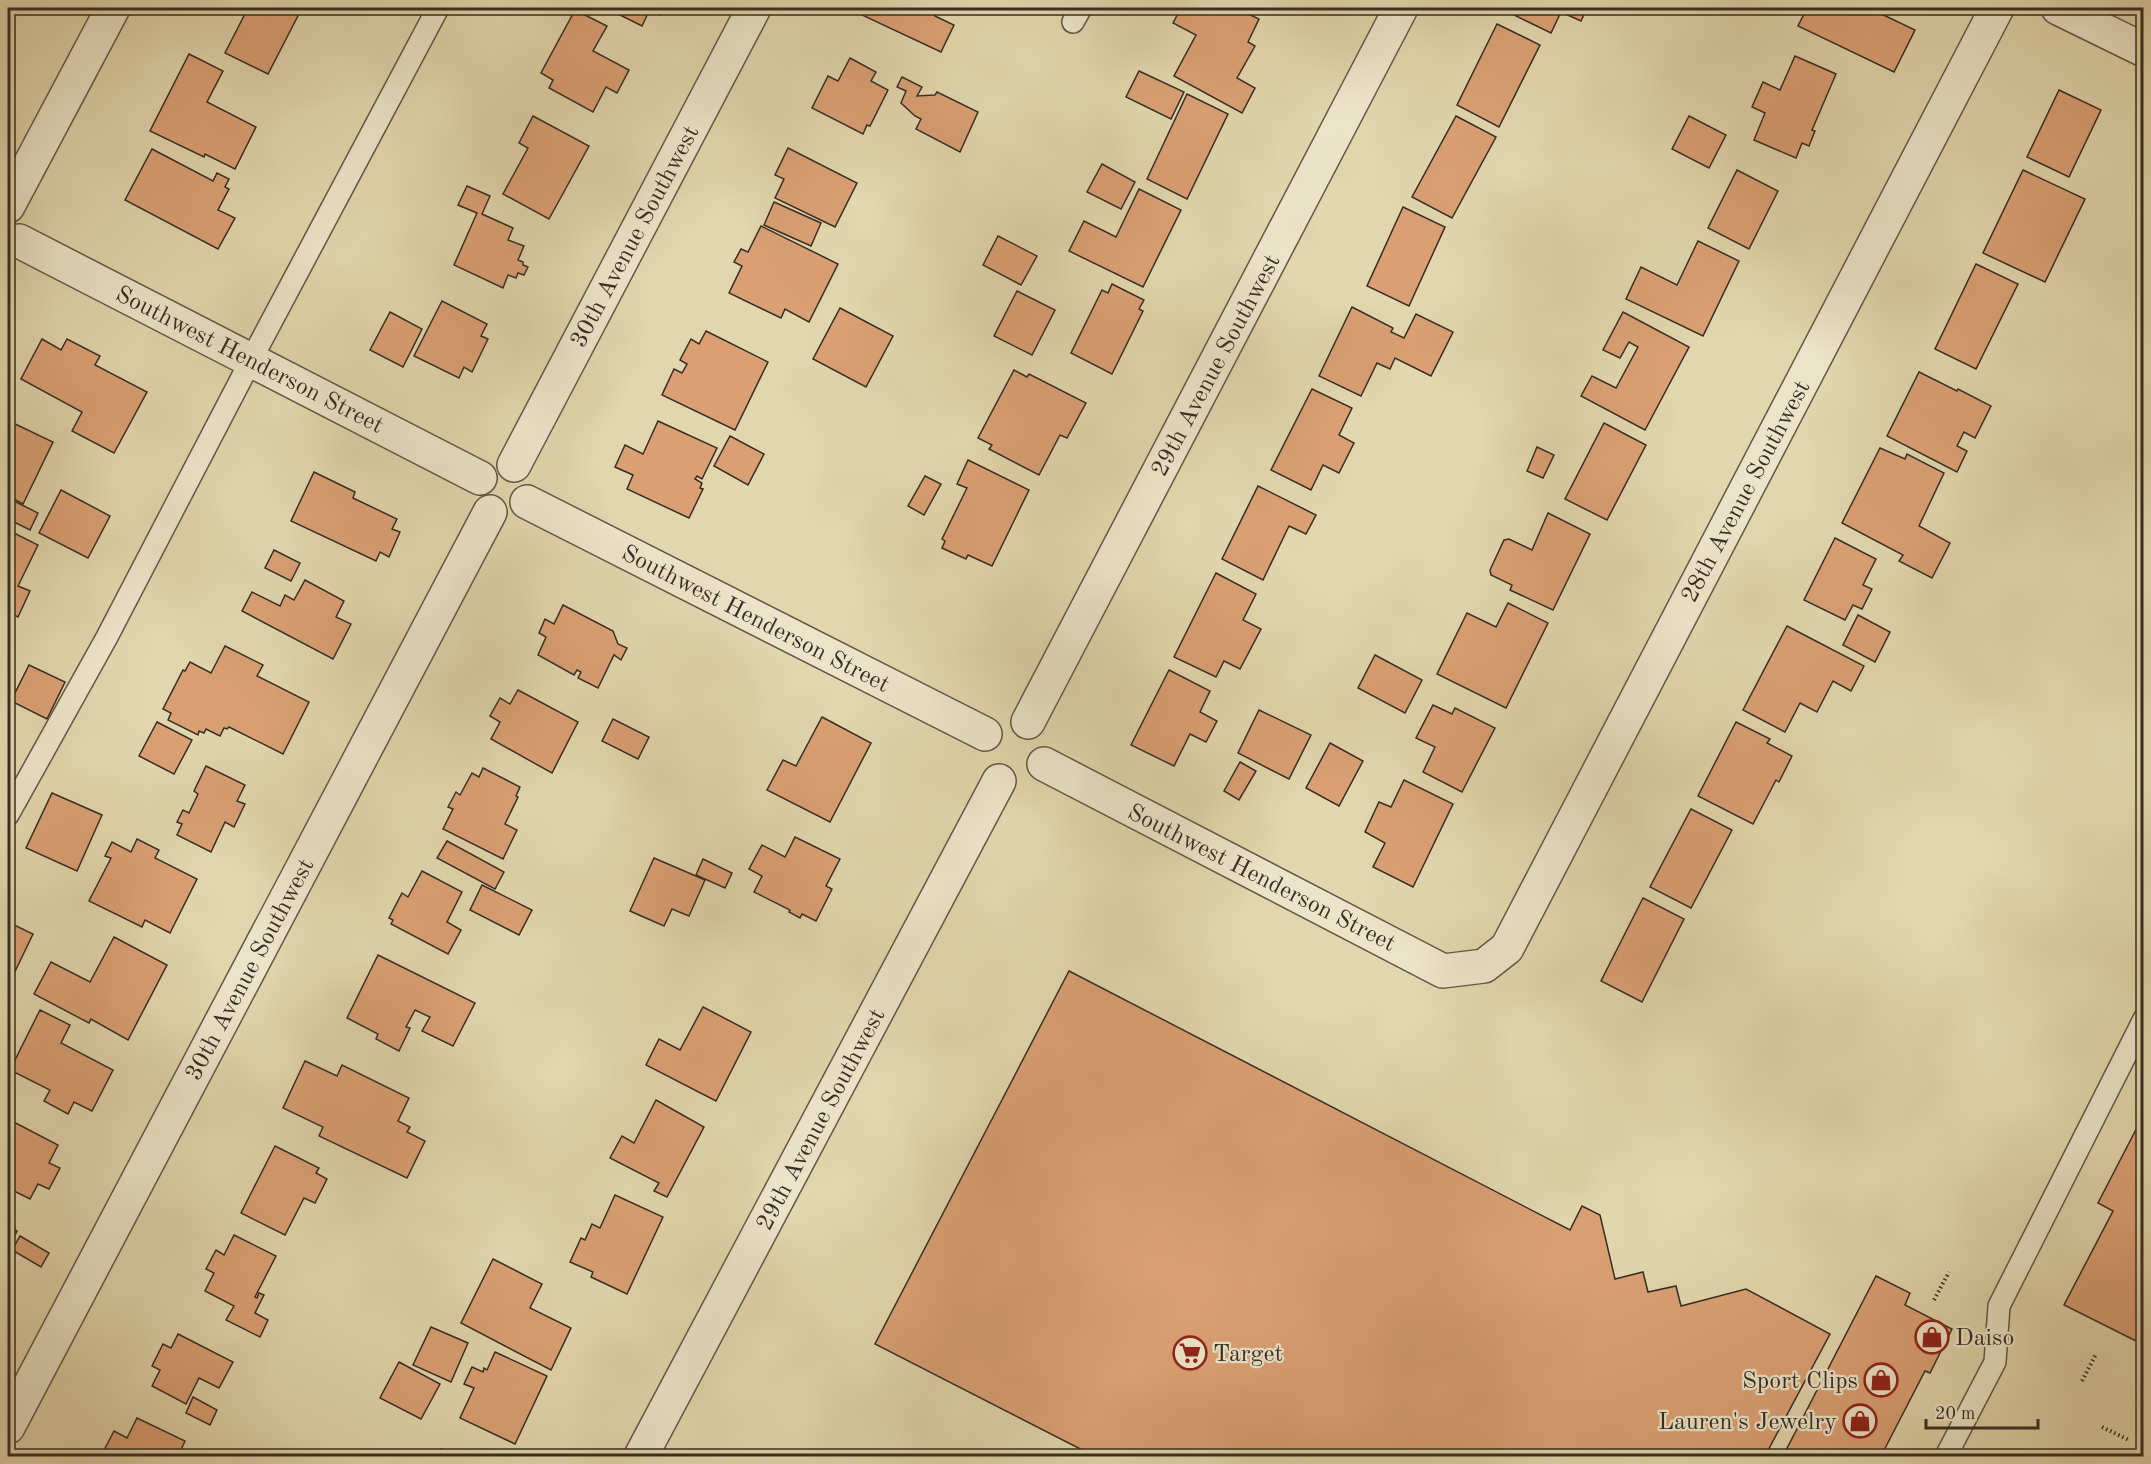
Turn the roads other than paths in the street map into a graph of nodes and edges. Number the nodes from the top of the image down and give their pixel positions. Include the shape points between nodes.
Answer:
1 (113, 8) edge
2 (438, 8) edge
3 (754, 8) edge
4 (1401, 8) edge
5 (1997, 8) edge
6 (2076, 11) edge
7 (2144, 50) edge
8 (8, 206) edge
9 (13, 247) edge
10 (251, 360) junction
11 (514, 465) junction
12 (480, 478) junction
13 (527, 502) junction
14 (490, 512) junction
15 (1028, 722) junction
16 (985, 734) junction
17 (1044, 764) junction
18 (999, 781) junction
19 (8, 815) edge
20 (1484, 966) joint
21 (2144, 1019) edge
22 (8, 1427) edge
23 (640, 1456) edge
24 (1946, 1456) edge

1 - 8 street
2 - 10 lane
3 - 11 street, 30th Avenue Southwest
4 - 15 street, 29th Avenue Southwest
5 - 20 street, 28th Avenue Southwest via 1507,948
6 - 7 street
8 - 9 street via 20,218 22,235
9 - 10 street, Southwest Henderson Street
10 - 12 street, Southwest Henderson Street
10 - 19 lane via 107,638
11 - 12 street via 497,463
11 - 13 street via 527,476
12 - 14 street via 479,498
13 - 14 street via 514,513
13 - 16 street, Southwest Henderson Street
14 - 22 street, 30th Avenue Southwest
15 - 16 street via 1002,720
15 - 17 street via 1046,743
16 - 18 street via 980,755 983,766
17 - 18 street via 1038,773 1020,784
17 - 20 street, Southwest Henderson Street via 1443,971
18 - 23 street, 29th Avenue Southwest
21 - 24 lane via 1999,1306 1995,1362

